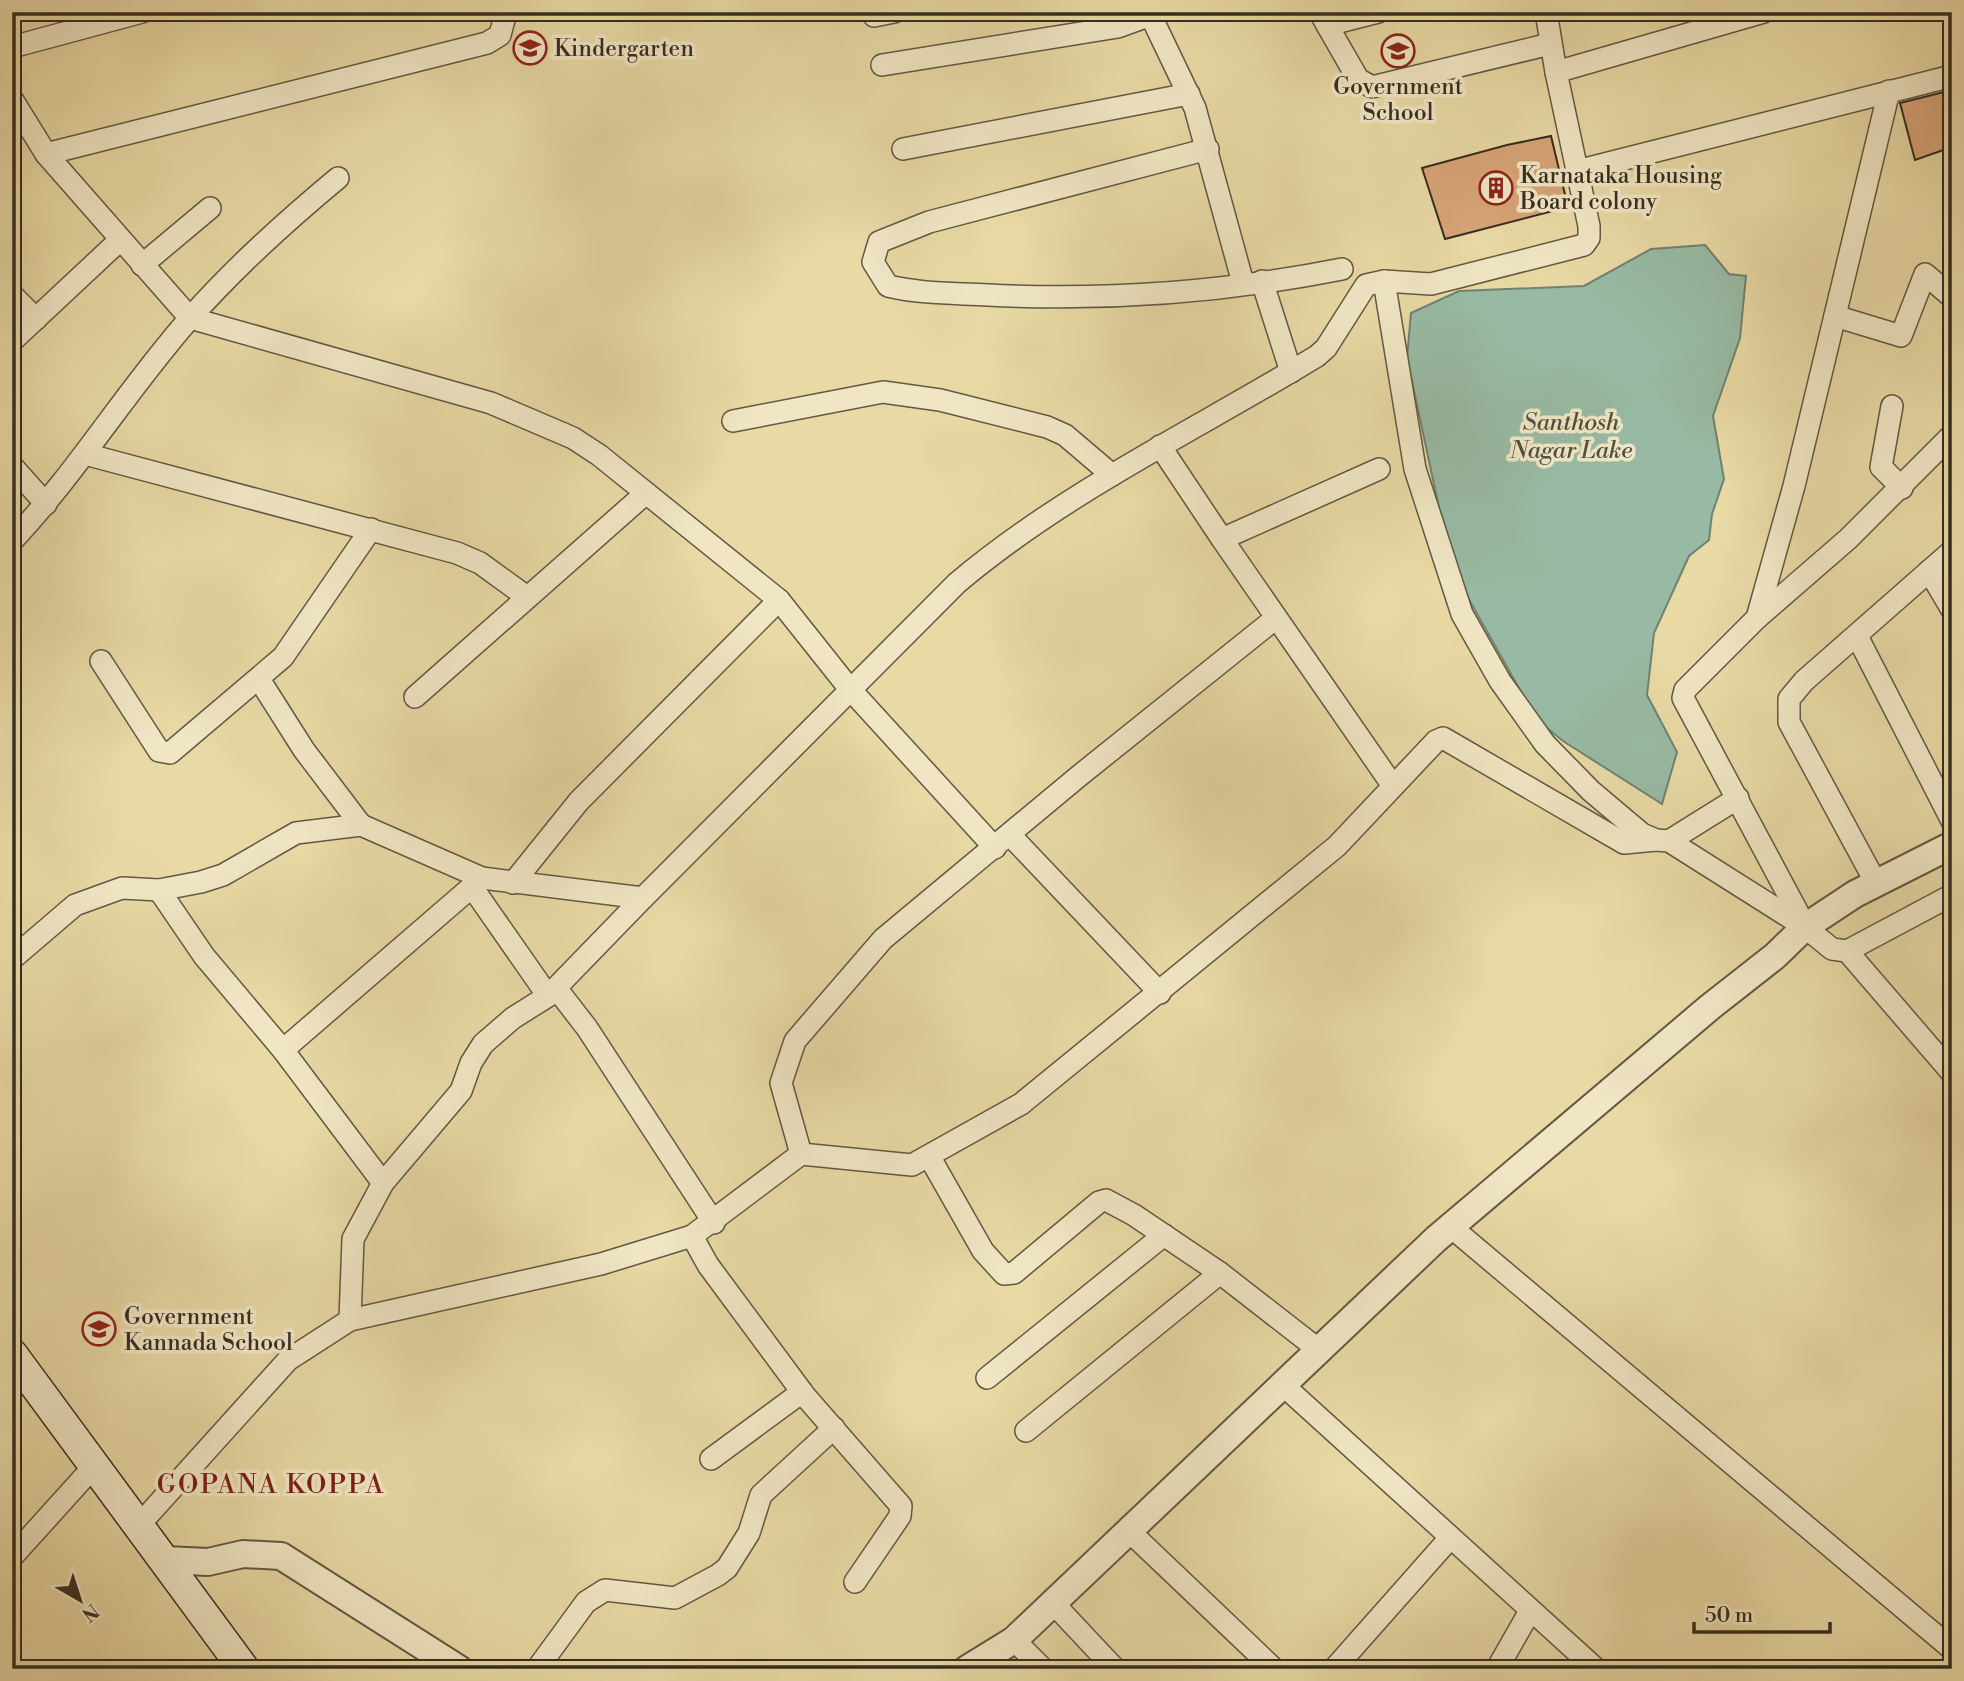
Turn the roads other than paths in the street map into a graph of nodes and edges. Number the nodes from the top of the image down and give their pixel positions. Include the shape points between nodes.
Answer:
1 (142, 12) edge
2 (506, 12) edge
3 (1378, 12) edge
4 (1546, 12) edge
5 (1764, 12) edge
6 (1150, 14) edge
7 (1323, 19) edge
8 (1550, 44) junction
9 (12, 47) edge
10 (881, 65) dead end
11 (1556, 72) junction
12 (1952, 76) edge
13 (1889, 91) junction
14 (1189, 93) junction
15 (12, 99) edge
16 (903, 149) dead end
17 (1208, 149) junction
18 (46, 154) junction
19 (1577, 171) junction
20 (338, 178) dead end
21 (79, 192) junction
22 (210, 208) dead end
23 (120, 240) junction
24 (146, 262) junction
25 (1342, 269) dead end
26 (1384, 281) junction
27 (1252, 282) junction
28 (12, 295) edge
29 (1952, 297) edge
30 (1835, 316) junction
31 (190, 318) junction
32 (36, 319) junction
33 (12, 341) edge
34 (1291, 372) junction
35 (1892, 406) dead end
36 (733, 421) dead end
37 (1952, 435) edge
38 (1160, 446) junction
39 (85, 454) junction
40 (12, 466) edge
41 (1379, 469) dead end
42 (1112, 475) junction
43 (1902, 488) junction
44 (646, 493) junction
45 (46, 504) junction
46 (371, 529) junction
47 (1222, 539) junction
48 (12, 541) edge
49 (1952, 551) edge
50 (1929, 571) junction
51 (527, 597) junction
52 (779, 600) junction
53 (1952, 610) edge
54 (1276, 618) junction
55 (1757, 618) junction
56 (1857, 636) junction
57 (101, 661) dead end
58 (259, 679) junction
59 (849, 688) junction
60 (415, 697) dead end
61 (1393, 786) junction
62 (1738, 798) junction
63 (1952, 821) edge
64 (360, 825) junction
65 (1663, 841) junction
66 (1003, 842) junction
67 (1952, 845) edge
68 (477, 882) junction
69 (513, 883) junction
70 (1876, 883) junction
71 (159, 890) junction
72 (1952, 895) edge
73 (643, 898) junction
74 (1805, 927) junction
75 (1847, 951) junction
76 (12, 959) edge
77 (552, 992) junction
78 (1160, 993) junction
79 (283, 1050) junction
80 (1952, 1073) edge
81 (802, 1154) junction
82 (929, 1156) junction
83 (383, 1183) junction
84 (714, 1223) junction
85 (1451, 1227) junction
86 (692, 1236) junction
87 (1164, 1236) junction
88 (1220, 1273) junction
89 (350, 1320) junction
90 (1319, 1350) junction
91 (12, 1354) edge
92 (987, 1378) dead end
93 (1283, 1385) junction
94 (802, 1392) junction
95 (834, 1428) junction
96 (1026, 1431) dead end
97 (711, 1459) dead end
98 (95, 1465) junction
99 (140, 1524) junction
100 (1129, 1531) junction
101 (1450, 1538) junction
102 (12, 1557) edge
103 (165, 1560) junction
104 (855, 1582) dead end
105 (1053, 1603) junction
106 (1530, 1611) junction
107 (1014, 1640) junction
108 (1952, 1649) edge
109 (244, 1669) edge
110 (459, 1669) edge
111 (537, 1669) edge
112 (967, 1669) edge
113 (1043, 1669) edge
114 (1115, 1669) edge
115 (1274, 1669) edge
116 (1334, 1669) edge
117 (1497, 1669) edge
118 (1595, 1669) edge

1 - 9 street
2 - 18 street via 500,35 487,43
3 - 7 street
4 - 8 street
5 - 11 street
6 - 10 street via 1118,27
6 - 14 street
7 - 8 street via 1358,79 1372,87
8 - 11 street
11 - 19 street
12 - 13 street
13 - 19 street
13 - 30 street
14 - 16 street
14 - 17 street
15 - 18 street
17 - 27 street
17 - 27 street via 929,222 879,242 873,262 888,286 920,293 1151,295
18 - 21 street
19 - 26 street via 1589,226 1584,245 1431,284
20 - 31 street via 256,247
21 - 23 street
21 - 24 street via 90,187
22 - 24 street
23 - 24 street
23 - 32 street
24 - 31 street
25 - 27 street
26 - 34 street via 1366,285 1326,348
26 - 65 street via 1415,469 1462,614 1500,681 1545,744 1642,834
27 - 34 street
28 - 32 street
29 - 30 street via 1925,274 1901,336
30 - 55 street
31 - 39 street
31 - 44 street via 491,403 573,438
32 - 33 street
34 - 38 street
35 - 43 street via 1881,467
36 - 42 street via 883,393 940,400 1047,427 1065,435
37 - 43 street
38 - 42 street
38 - 47 street
39 - 45 street
39 - 46 street
40 - 45 street
41 - 47 street
42 - 59 street via 1006,542
43 - 55 street
44 - 51 street
44 - 52 street
45 - 48 street
46 - 51 street via 480,563
46 - 58 street via 283,657
47 - 54 street
49 - 50 street
50 - 53 street
50 - 56 street
51 - 60 street
52 - 59 street
52 - 69 street via 579,801
54 - 61 street
54 - 66 street
55 - 62 street via 1685,690 1683,698
56 - 63 street
56 - 70 street via 1789,699 1789,722
57 - 58 street via 164,754
58 - 64 street
59 - 66 street
59 - 73 street
61 - 65 street via 1443,738 1624,842
61 - 78 street via 1337,846
62 - 65 street
62 - 74 street
64 - 68 street
64 - 71 street via 296,834 223,875
65 - 74 street
66 - 78 street
66 - 81 street via 883,940 795,1041 781,1083
67 - 70 street
68 - 69 street
68 - 77 street
68 - 79 street
69 - 73 street
70 - 74 street
71 - 76 street via 122,888 75,905
71 - 79 street via 204,956
72 - 75 street
73 - 77 street
74 - 75 street via 1832,949
74 - 85 street
75 - 80 street
77 - 83 street via 483,1044 461,1091
77 - 84 street via 587,1028
78 - 82 street via 1021,1104
79 - 83 street
81 - 82 street via 912,1166
81 - 84 street
82 - 87 street via 984,1251 1004,1274 1014,1273 1102,1200
83 - 89 street via 353,1239
84 - 86 street
85 - 90 street
85 - 108 street
86 - 89 street via 601,1264
86 - 94 street via 708,1265
87 - 88 street
87 - 92 street
88 - 90 street
88 - 96 street
89 - 99 street via 288,1360
90 - 93 street
91 - 98 main road
93 - 100 street
93 - 101 street
94 - 95 street
94 - 97 street
95 - 104 street via 902,1509
95 - 111 street via 761,1495 749,1533 718,1575 674,1598 605,1590 596,1594
98 - 99 main road
98 - 102 street
99 - 103 main road
100 - 105 street
100 - 115 street
101 - 106 street
101 - 116 street
103 - 109 main road
103 - 110 street via 281,1556
105 - 107 street
105 - 114 street
106 - 117 street
106 - 118 street
107 - 112 street
107 - 113 street

